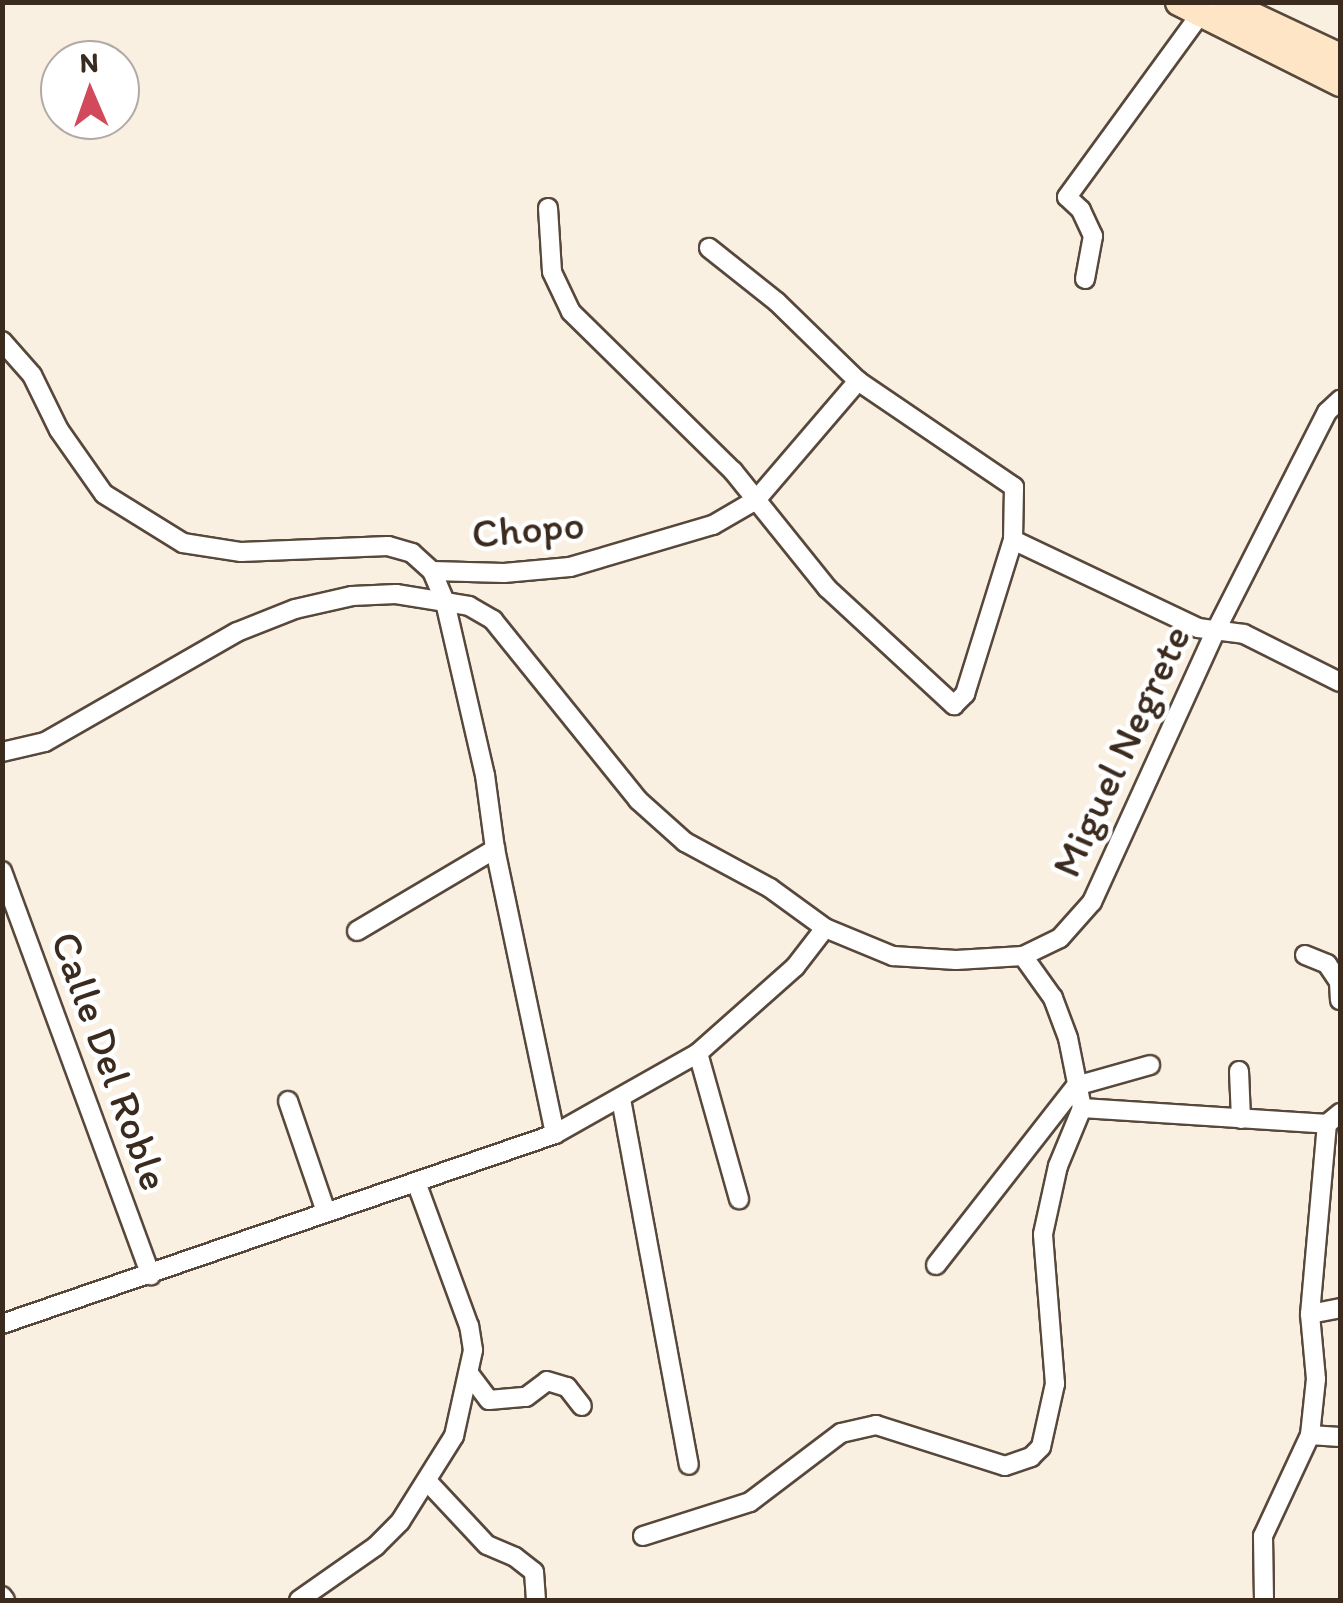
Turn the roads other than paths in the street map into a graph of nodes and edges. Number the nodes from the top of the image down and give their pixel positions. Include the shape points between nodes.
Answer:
1 (1178, 2) edge
2 (1212, 6) edge
3 (1340, 56) edge
4 (1340, 84) edge
5 (548, 208) dead end
6 (709, 248) dead end
7 (1085, 279) dead end
8 (2, 341) edge
9 (858, 381) junction
10 (1340, 400) edge
11 (756, 500) junction
12 (1013, 540) junction
13 (432, 571) junction
14 (445, 602) junction
15 (1216, 630) junction
16 (1340, 682) edge
17 (2, 752) edge
18 (495, 849) junction
19 (2, 871) edge
20 (825, 928) junction
21 (357, 931) dead end
22 (1305, 954) dead end
23 (1023, 956) junction
24 (1340, 1000) edge
25 (698, 1053) junction
26 (1150, 1064) dead end
27 (1239, 1070) dead end
28 (1076, 1086) junction
29 (622, 1099) junction
30 (288, 1101) dead end
31 (1082, 1108) junction
32 (1241, 1118) junction
33 (1334, 1119) edge
34 (555, 1134) junction
35 (417, 1185) junction
36 (739, 1198) dead end
37 (326, 1212) junction
38 (936, 1265) dead end
39 (151, 1275) junction
40 (1340, 1308) edge
41 (1310, 1314) junction
42 (2, 1324) edge
43 (470, 1375) junction
44 (582, 1406) dead end
45 (1310, 1434) junction
46 (1340, 1437) edge
47 (690, 1466) dead end
48 (428, 1482) junction
49 (643, 1536) dead end
50 (299, 1600) edge
51 (536, 1600) edge
52 (1264, 1600) edge

1 - 2 main road
2 - 3 main road
2 - 4 main road
2 - 7 street via 1067,197 1094,236
5 - 11 street via 552,272 570,312
6 - 9 street
8 - 13 street, Chopo via 32,375 59,430 104,494 182,543 242,552 388,546 412,552
9 - 11 street, Chopo
9 - 12 street via 1014,488
10 - 15 street, Miguel Negrete
11 - 12 street via 827,588 954,704 965,694
11 - 13 street, Chopo via 713,525 570,567
12 - 15 street via 1198,628
13 - 14 street
14 - 17 street, Miguel Negrete via 352,596 294,609 220,641 45,742
14 - 18 street via 485,774
14 - 20 street, Miguel Negrete via 493,620 638,800 686,842 770,888
15 - 16 street via 1244,634
15 - 23 street, Miguel Negrete via 1092,902 1060,938
18 - 21 street
18 - 34 street
19 - 39 street, Calle Del Roble
20 - 23 street, Miguel Negrete via 893,956
20 - 25 street via 795,968
22 - 24 street via 1326,964 1339,982
23 - 28 street via 1053,998
25 - 29 street
25 - 36 street
26 - 28 street
27 - 32 street
28 - 31 street
28 - 38 street
29 - 34 street
29 - 47 street
30 - 37 street
31 - 32 street
31 - 49 street via 1058,1166 1043,1234 1055,1384 1045,1436 1032,1457 1005,1466 876,1425 841,1433 750,1502
32 - 33 street
33 - 41 street
34 - 35 street
35 - 37 street
35 - 43 street via 469,1326
37 - 39 street
39 - 42 street
40 - 41 street
41 - 45 street via 1316,1379
43 - 44 street via 490,1400 526,1397 548,1382 567,1387
43 - 48 street via 454,1436
45 - 46 street
45 - 52 street via 1263,1536
48 - 50 street via 376,1546
48 - 51 street via 486,1545 534,1572

